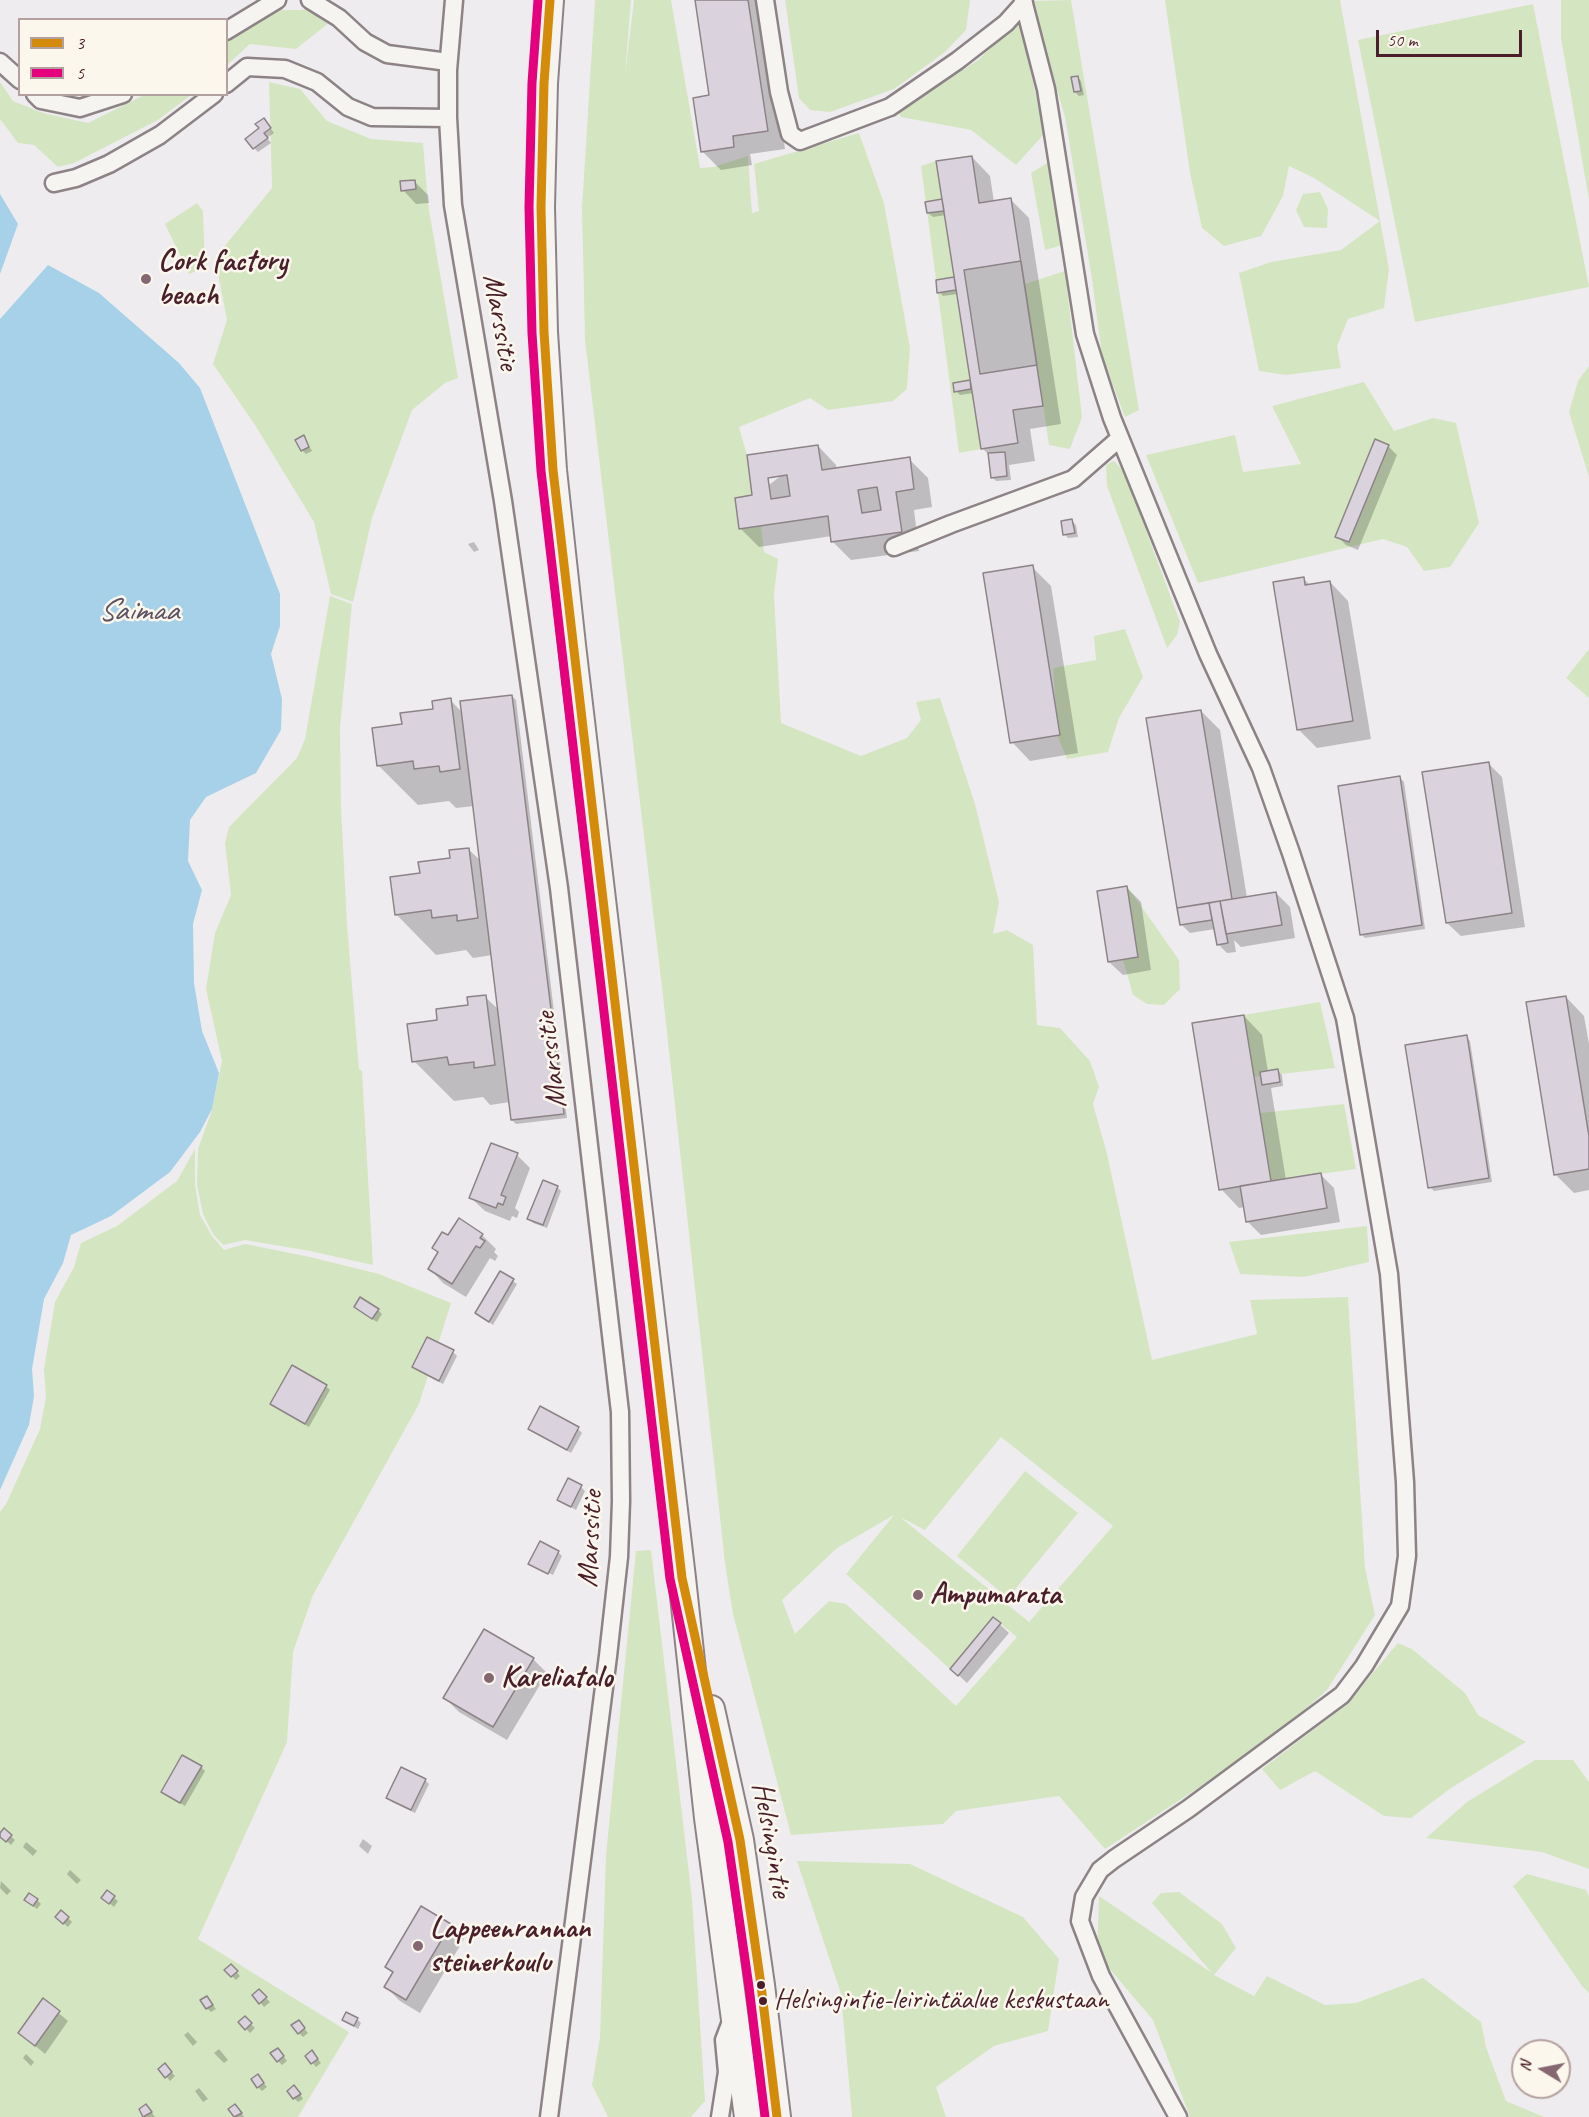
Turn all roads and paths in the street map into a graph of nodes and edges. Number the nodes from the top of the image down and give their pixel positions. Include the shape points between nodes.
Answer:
1 (277, 0) edge
2 (310, 0) edge
3 (454, 0) edge
4 (550, 0) edge
5 (765, 0) edge
6 (1024, 2) edge
7 (228, 30) edge
8 (0, 62) edge
9 (448, 62) junction
10 (18, 78) edge
11 (228, 82) edge
12 (37, 96) edge
13 (117, 96) edge
14 (211, 96) edge
15 (448, 118) junction
16 (54, 183) dead end
17 (1120, 438) junction
18 (894, 547) dead end
19 (682, 1578) junction
20 (735, 2013) junction
21 (549, 2117) edge
22 (720, 2117) edge
23 (748, 2117) edge
24 (777, 2117) edge
25 (1178, 2117) edge

1 - 7 street
2 - 9 street via 387,54
3 - 9 street, Marssitie
4 - 19 main road, Helsingintie via 541,207 553,470
5 - 6 street via 779,92 790,134 800,141 890,107 957,61 1005,23
6 - 17 street via 1046,89 1085,334
8 - 10 street
9 - 15 street, Marssitie
11 - 15 street via 247,67 285,69 317,82 348,108 372,117
12 - 13 street via 80,108
14 - 16 street via 160,135 109,164
15 - 21 street, Marssitie via 453,205 503,501 559,888 620,1412 619,1557
17 - 18 street via 1073,479
17 - 25 street via 1214,668 1261,768 1345,1018 1389,1274 1406,1482 1407,1556 1400,1606 1342,1695 1114,1859 1100,1870 1084,1897 1080,1921 1101,1976
19 - 20 main road, Helsingintie
19 - 24 main road, Helsingintie via 745,1874
20 - 22 street via 724,2040 727,2072
20 - 23 main road, Helsingintie

